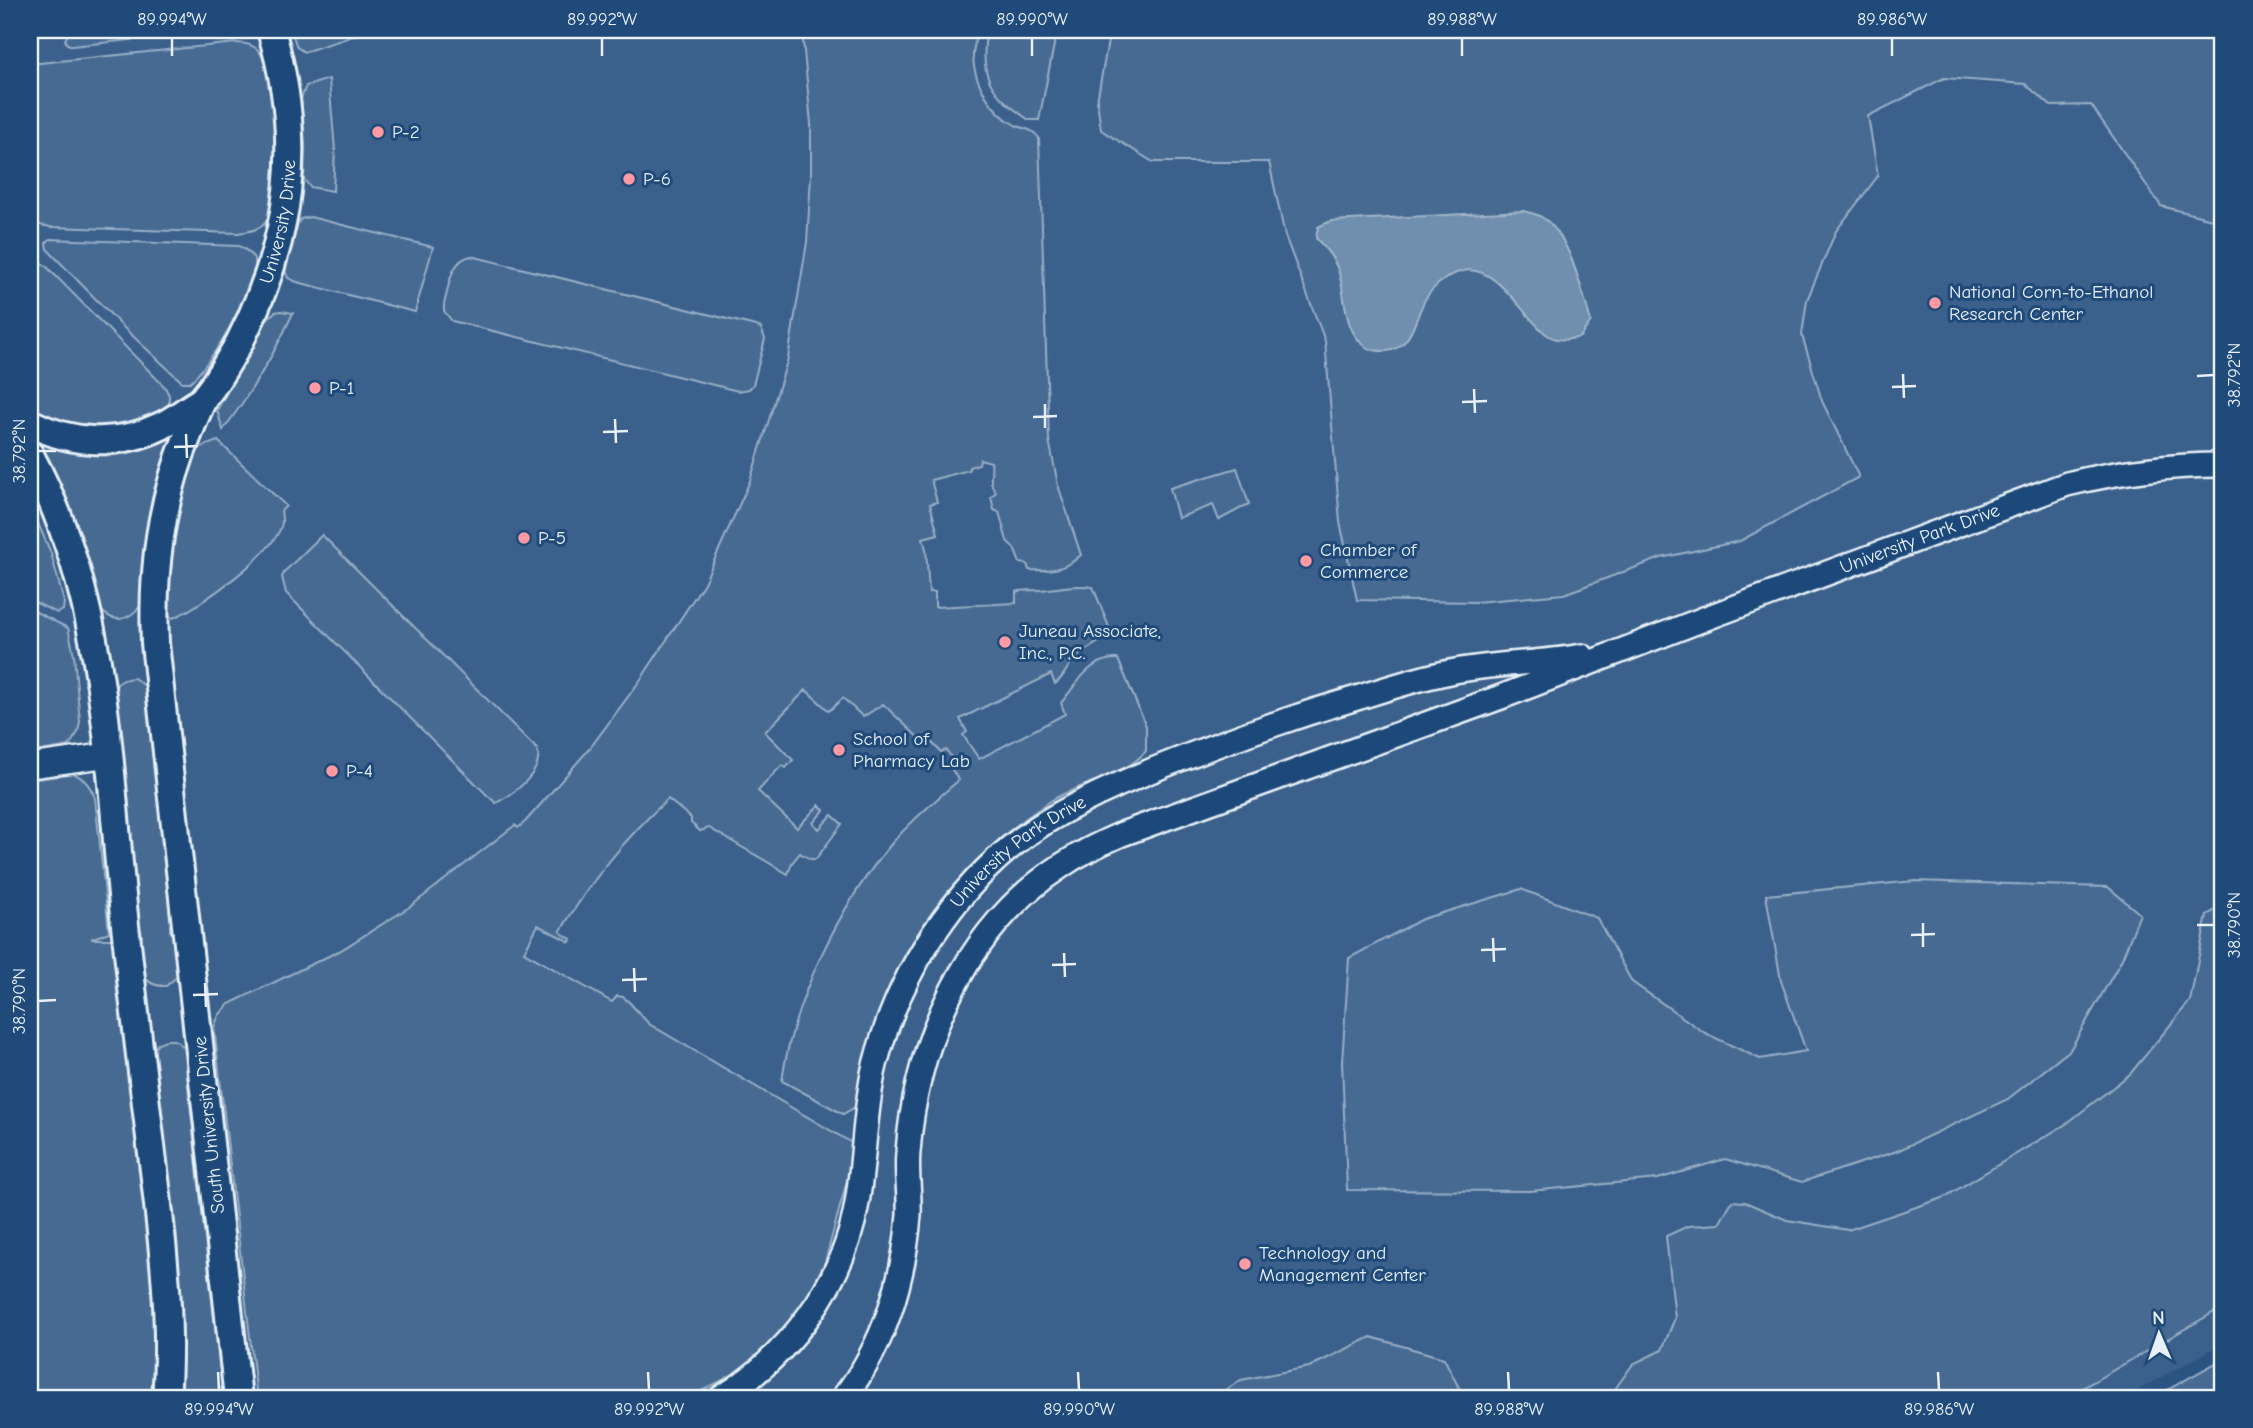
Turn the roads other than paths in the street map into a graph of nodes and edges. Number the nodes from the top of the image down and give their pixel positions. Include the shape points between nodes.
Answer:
1 (271, 30) edge
2 (203, 400) junction
3 (30, 423) edge
4 (30, 455) edge
5 (2223, 465) edge
6 (155, 643) joint
7 (1623, 650) junction
8 (108, 755) junction
9 (30, 766) edge
10 (166, 1398) edge
11 (238, 1398) edge
12 (721, 1398) edge
13 (843, 1398) edge

1 - 2 main road, University Drive via 283,76 289,133 285,209 265,287 230,359
2 - 3 main road, University Drive via 151,431 102,442 75,439
2 - 6 main road, University Drive via 173,476 162,519 155,564
4 - 8 main road via 69,540 84,592 96,649
5 - 7 street, University Park Drive via 2151,467 2067,484
6 - 11 main road, South University Drive
7 - 12 street, University Park Drive via 1445,673 1307,713 1133,779 1060,814 1023,839 959,900 932,936 898,998 875,1066 857,1207 831,1279 775,1357
7 - 13 street, University Park Drive via 1122,834 1059,867 1026,893 975,951 931,1038 913,1107 903,1262 883,1329
8 - 9 street
8 - 10 main road via 163,1256

